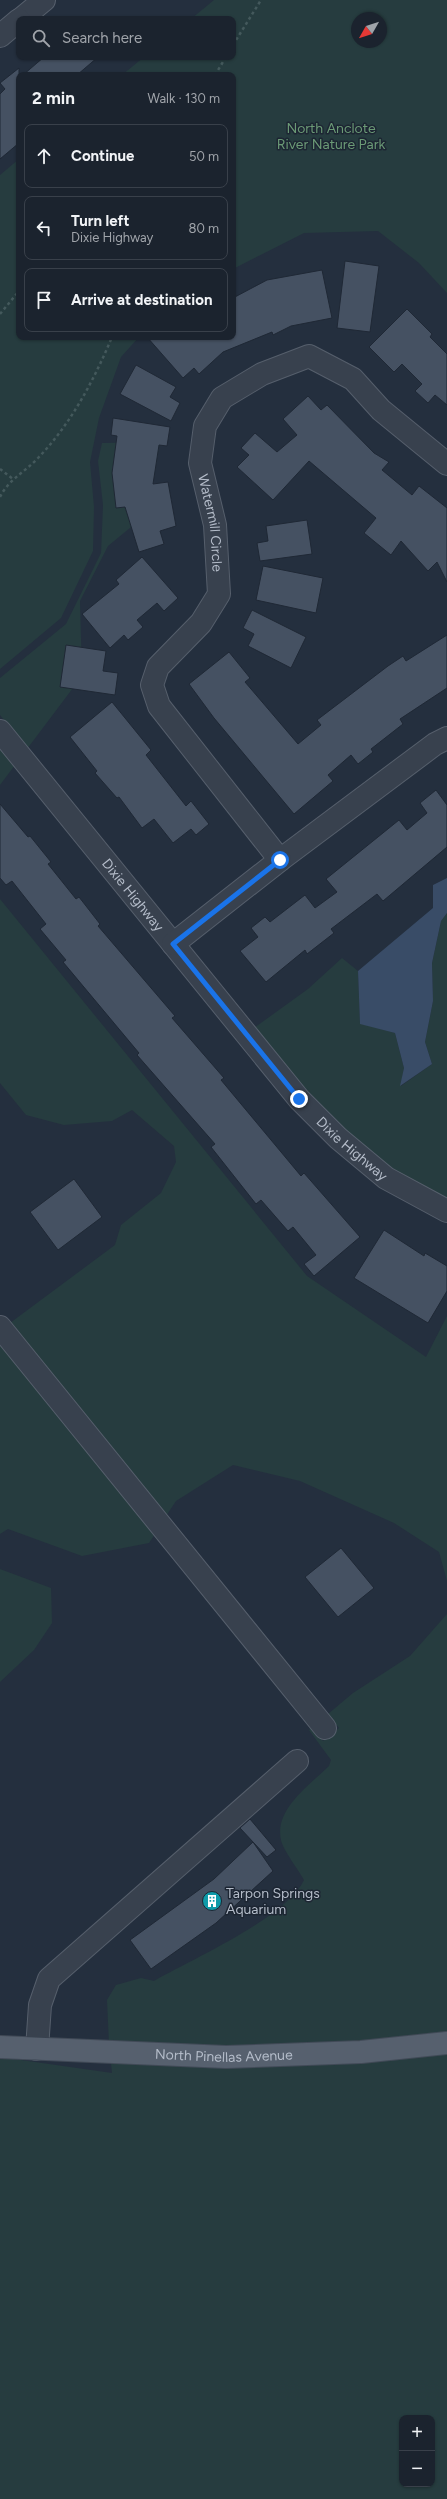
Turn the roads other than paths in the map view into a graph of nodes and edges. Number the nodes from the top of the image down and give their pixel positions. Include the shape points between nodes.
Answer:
1 (44, 0) edge
2 (25, 16) edge
3 (16, 23) edge
4 (0, 36) edge
5 (447, 464) edge
6 (0, 731) edge
7 (447, 738) edge
8 (280, 860) junction
9 (173, 944) junction
10 (447, 1211) edge
11 (0, 1327) edge
12 (325, 1728) dead end
13 (297, 1761) dead end
14 (447, 2043) edge
15 (0, 2047) edge
16 (37, 2049) junction

1 - 2 street
3 - 4 street
5 - 8 street, Watermill Circle via 381,410 353,379 309,356 262,374 222,398 205,426 200,463 215,525 219,594 201,623 158,668 152,685 160,706
6 - 9 street, Dixie Highway
7 - 8 street via 435,744
8 - 9 street
9 - 10 street, Dixie Highway via 299,1099 338,1138 386,1178
11 - 12 street
13 - 16 street via 49,1979 40,2005
14 - 16 main road, North Pinellas Avenue via 361,2052 226,2057
15 - 16 main road, North Pinellas Avenue

